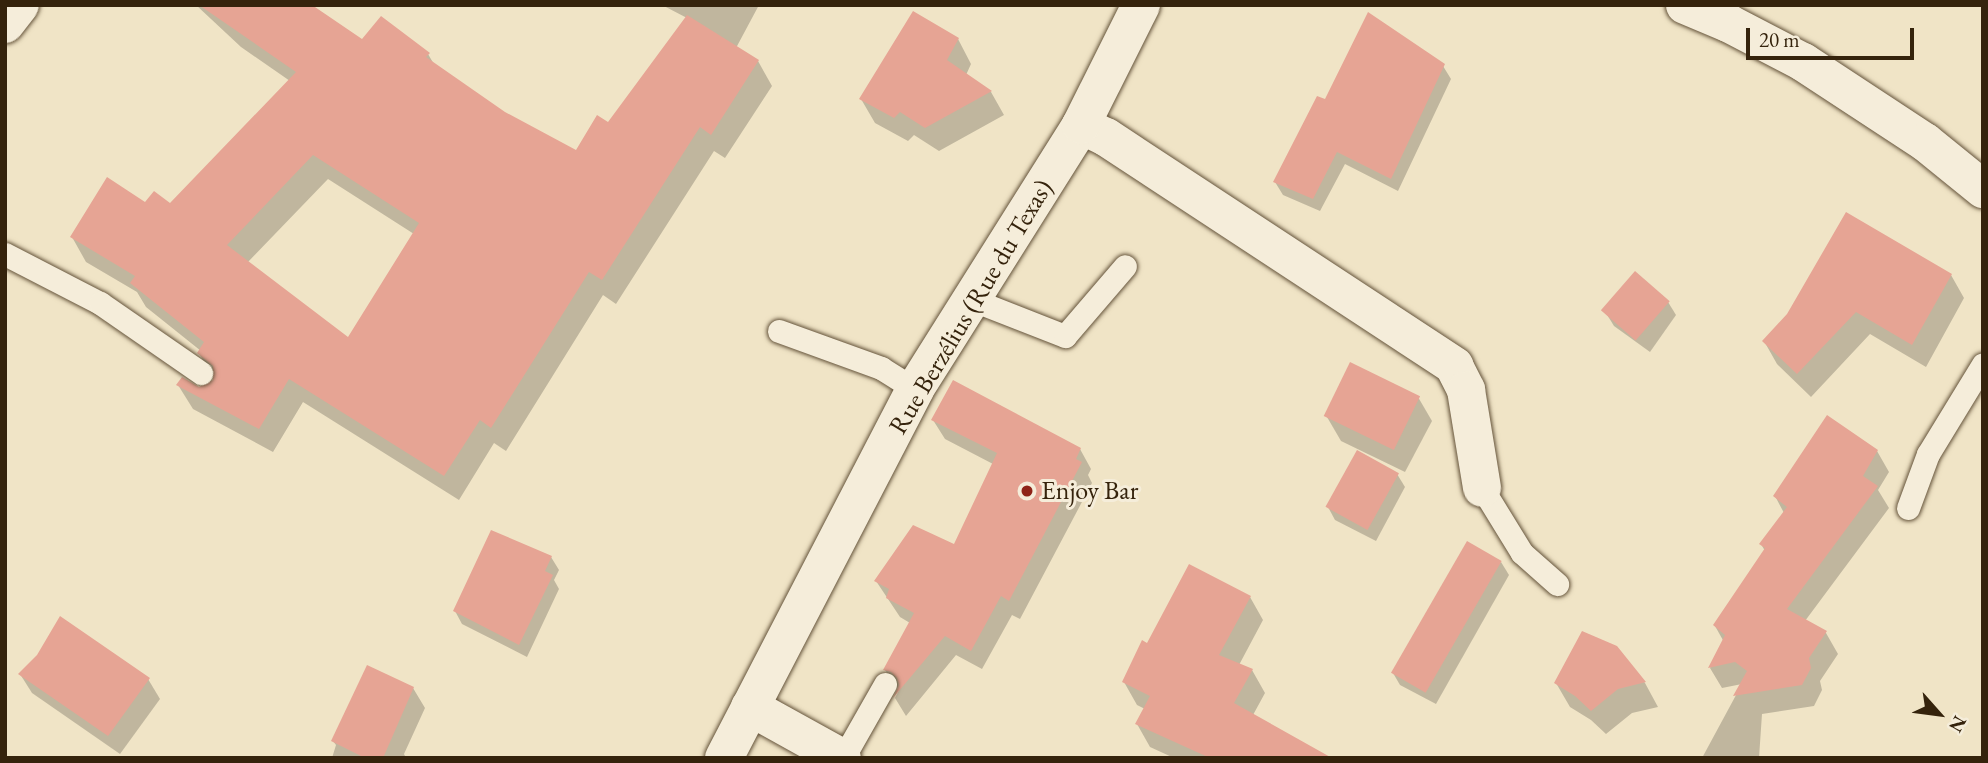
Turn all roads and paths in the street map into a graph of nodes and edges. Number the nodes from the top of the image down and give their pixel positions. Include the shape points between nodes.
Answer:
1 (20, 5) edge
2 (1141, 5) edge
3 (1685, 5) edge
4 (1732, 14) edge
5 (5, 24) edge
6 (1081, 125) junction
7 (1983, 189) edge
8 (5, 254) edge
9 (1125, 266) dead end
10 (973, 300) junction
11 (779, 331) dead end
12 (1983, 364) edge
13 (201, 373) dead end
14 (915, 389) junction
15 (1482, 488) joint
16 (1908, 508) dead end
17 (1557, 584) dead end
18 (884, 684) dead end
19 (750, 707) junction
20 (724, 758) edge
21 (843, 758) edge

1 - 5 street
2 - 6 street, Rue Berzélius (Rue du Texas)
3 - 4 street
4 - 7 street via 1925,142
6 - 10 street, Rue Berzélius (Rue du Texas)
6 - 15 street via 1454,366 1466,390
8 - 13 lane via 100,303
9 - 10 lane via 1065,336
10 - 14 street, Rue Berzélius (Rue du Texas)
11 - 14 lane via 881,368
12 - 16 lane via 1928,454
14 - 19 street, Rue Berzélius (Rue du Texas)
15 - 17 lane via 1522,553
18 - 21 lane
19 - 20 street, Rue Berzélius (Rue du Texas)
19 - 21 street

